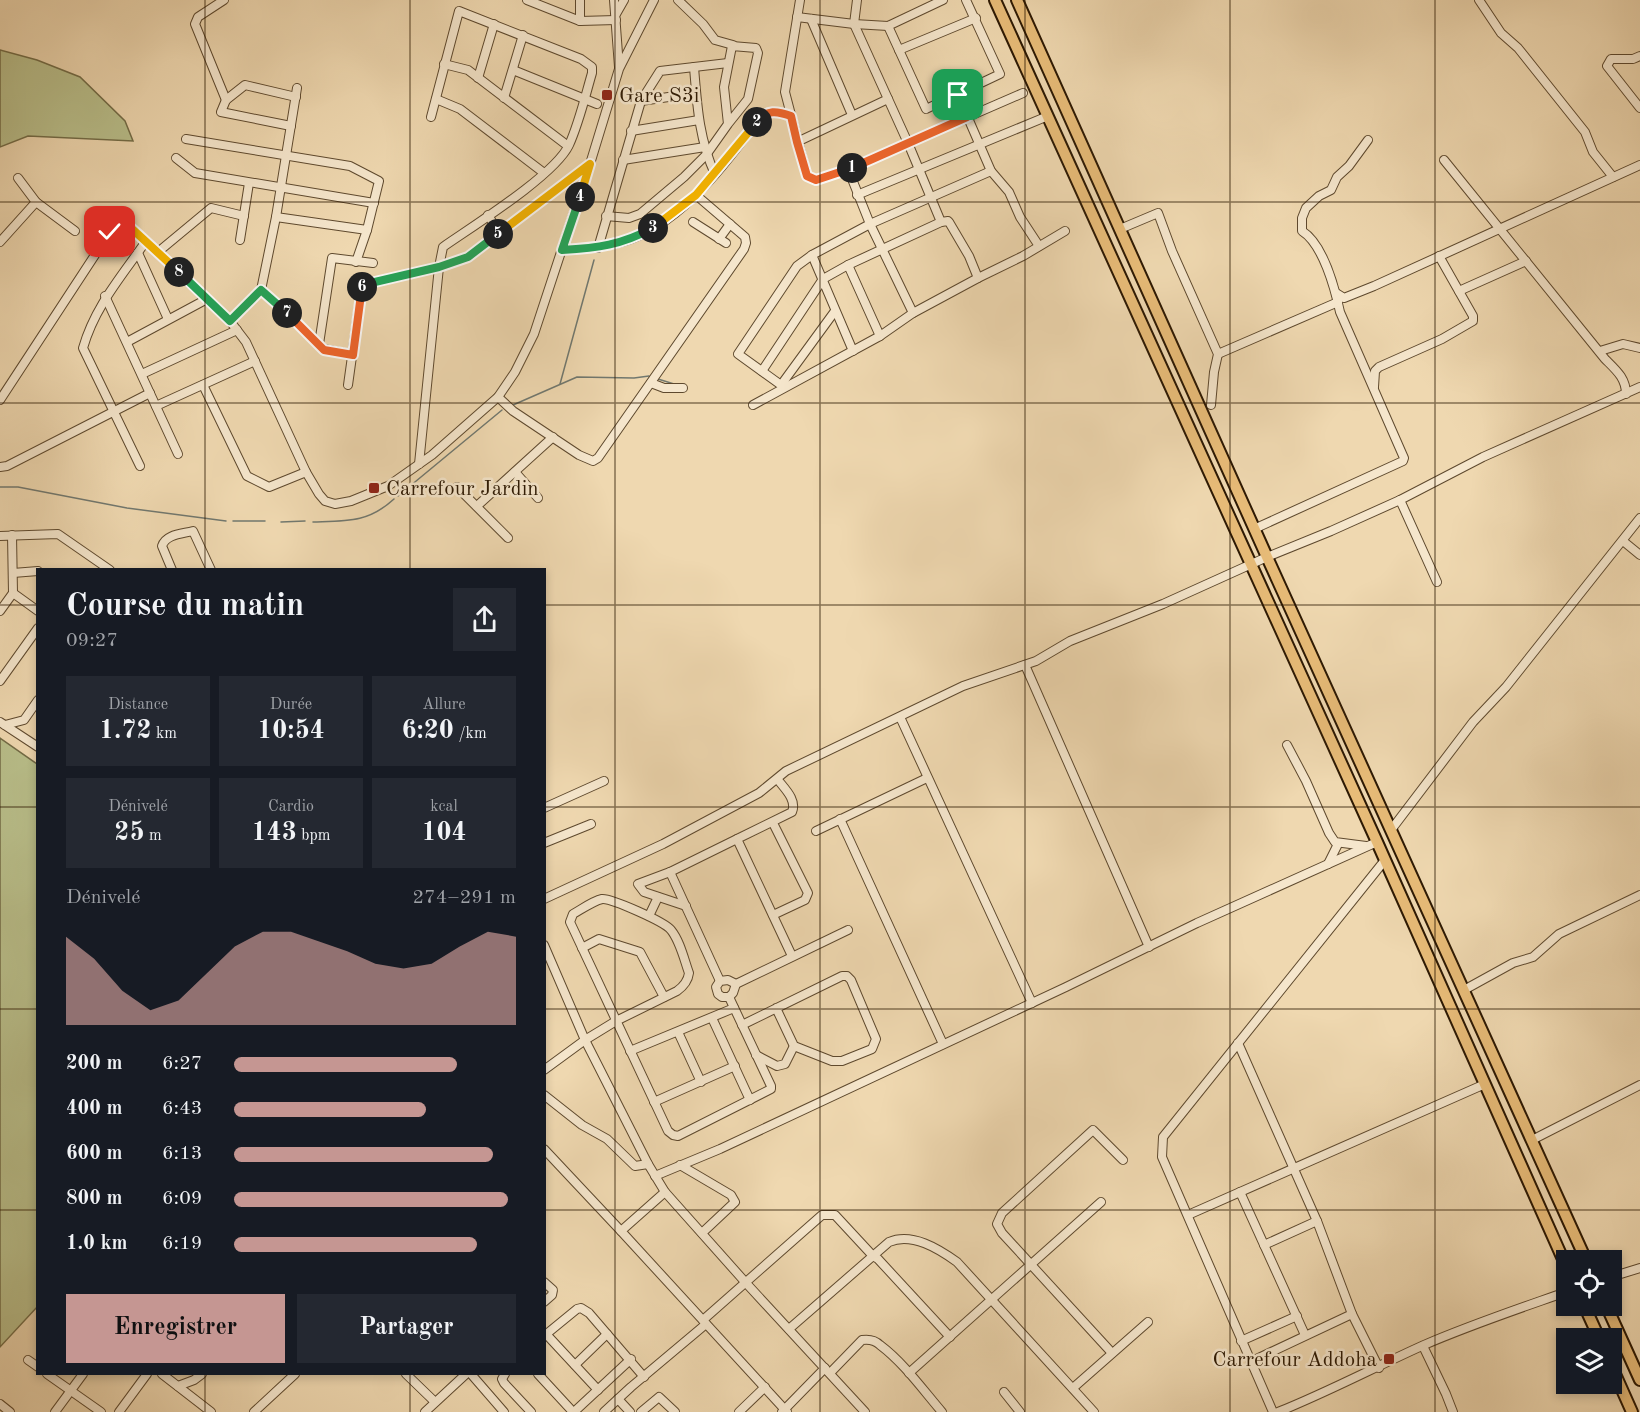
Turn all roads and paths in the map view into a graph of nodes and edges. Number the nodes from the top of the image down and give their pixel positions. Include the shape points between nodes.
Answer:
1 (224, 0) edge
2 (527, 0) edge
3 (580, 0) edge
4 (614, 0) edge
5 (624, 0) edge
6 (654, 0) edge
7 (678, 0) edge
8 (800, 0) edge
9 (857, 0) edge
10 (943, 0) edge
11 (966, 0) edge
12 (995, 0) edge
13 (1017, 0) edge
14 (1479, 0) edge
15 (615, 17) junction
16 (797, 17) junction
17 (975, 18) junction
18 (811, 19) junction
19 (580, 21) junction
20 (494, 24) junction
21 (854, 24) junction
22 (888, 26) junction
23 (523, 35) junction
24 (733, 45) junction
25 (899, 50) junction
26 (1640, 56) edge
27 (728, 63) junction
28 (444, 64) junction
29 (694, 67) junction
30 (619, 69) junction
31 (513, 70) junction
32 (478, 78) junction
33 (696, 93) junction
34 (1023, 93) dead end
35 (958, 95) junction
36 (504, 98) junction
37 (436, 99) junction
38 (584, 99) junction
39 (888, 99) junction
40 (226, 100) junction
41 (641, 101) junction
42 (597, 104) dead end
43 (1640, 108) edge
44 (852, 115) junction
45 (791, 116) junction
46 (1048, 116) junction
47 (431, 117) dead end
48 (967, 117) junction
49 (699, 120) junction
50 (728, 124) junction
51 (291, 126) junction
52 (631, 131) junction
53 (186, 139) dead end
54 (1368, 140) dead end
55 (797, 142) junction
56 (908, 143) junction
57 (568, 146) junction
58 (979, 146) junction
59 (705, 151) junction
60 (286, 156) junction
61 (176, 158) dead end
62 (623, 160) junction
63 (1444, 160) dead end
64 (590, 164) junction
65 (1640, 165) edge
66 (848, 170) junction
67 (919, 170) junction
68 (991, 171) junction
69 (544, 172) junction
70 (715, 174) junction
71 (1613, 177) junction
72 (18, 178) dead end
73 (249, 183) junction
74 (282, 187) junction
75 (696, 195) junction
76 (857, 195) junction
77 (930, 198) junction
78 (36, 202) junction
79 (374, 203) junction
80 (488, 215) junction
81 (244, 216) junction
82 (606, 216) junction
83 (276, 217) junction
84 (693, 222) dead end
85 (941, 222) junction
86 (730, 224) junction
87 (870, 224) junction
88 (1120, 229) junction
89 (367, 230) junction
90 (1502, 230) junction
91 (75, 231) dead end
92 (1065, 231) dead end
93 (499, 233) junction
94 (240, 240) dead end
95 (146, 241) junction
96 (0, 242) edge
97 (1039, 246) junction
98 (598, 248) junction
99 (882, 249) junction
100 (562, 250) junction
101 (158, 252) junction
102 (138, 253) junction
103 (812, 255) junction
104 (1439, 256) junction
105 (1526, 261) junction
106 (356, 262) junction
107 (373, 263) dead end
108 (848, 265) junction
109 (439, 267) junction
110 (978, 278) junction
111 (823, 279) junction
112 (261, 290) junction
113 (1459, 291) junction
114 (105, 296) junction
115 (1337, 297) junction
116 (207, 299) junction
117 (835, 311) junction
118 (913, 313) junction
119 (168, 319) junction
120 (230, 321) junction
121 (237, 330) junction
122 (880, 336) junction
123 (127, 342) junction
124 (319, 344) junction
125 (1640, 348) edge
126 (853, 351) junction
127 (1600, 351) junction
128 (1218, 354) junction
129 (353, 355) junction
130 (255, 361) junction
131 (762, 371) junction
132 (142, 374) junction
133 (651, 383) junction
134 (203, 385) junction
135 (348, 386) dead end
136 (1640, 387) edge
137 (683, 388) dead end
138 (1374, 389) junction
139 (150, 393) junction
140 (1626, 394) junction
141 (498, 398) junction
142 (0, 400) edge
143 (753, 405) dead end
144 (1211, 405) dead end
145 (156, 406) junction
146 (115, 411) junction
147 (553, 437) junction
148 (178, 454) dead end
149 (419, 464) junction
150 (140, 466) dead end
151 (0, 467) edge
152 (306, 472) junction
153 (515, 472) junction
154 (457, 487) dead end
155 (538, 498) dead end
156 (1400, 500) junction
157 (477, 506) junction
158 (1640, 518) edge
159 (1254, 529) junction
160 (12, 535) junction
161 (0, 536) edge
162 (508, 538) dead end
163 (1623, 541) junction
164 (1640, 555) edge
165 (1267, 557) junction
166 (1251, 564) junction
167 (107, 568) edge
168 (171, 568) edge
169 (210, 568) edge
170 (36, 571) edge
171 (13, 573) junction
172 (1437, 582) dead end
173 (13, 593) junction
174 (36, 610) edge
175 (0, 611) edge
176 (36, 631) edge
177 (1025, 665) junction
178 (0, 681) edge
179 (36, 703) edge
180 (900, 717) junction
181 (2, 724) edge
182 (1287, 745) dead end
183 (36, 746) edge
184 (927, 778) junction
185 (778, 780) junction
186 (604, 781) dead end
187 (546, 807) edge
188 (840, 819) junction
189 (772, 823) junction
190 (591, 824) dead end
191 (1391, 830) junction
192 (816, 831) dead end
193 (737, 839) junction
194 (546, 842) edge
195 (1338, 843) junction
196 (1372, 844) junction
197 (1385, 860) junction
198 (1328, 864) junction
199 (670, 872) junction
200 (1640, 895) edge
201 (658, 897) junction
202 (546, 898) edge
203 (686, 906) junction
204 (773, 915) junction
205 (649, 916) junction
206 (848, 930) dead end
207 (1149, 947) junction
208 (582, 948) junction
209 (546, 950) edge
210 (792, 956) junction
211 (720, 981) junction
212 (736, 984) junction
213 (1464, 990) junction
214 (729, 996) junction
215 (664, 998) junction
216 (1032, 1003) junction
217 (734, 1008) junction
218 (776, 1008) junction
219 (712, 1018) junction
220 (616, 1021) junction
221 (742, 1025) junction
222 (678, 1032) junction
223 (585, 1040) junction
224 (1238, 1043) junction
225 (943, 1044) junction
226 (794, 1046) junction
227 (630, 1052) junction
228 (756, 1055) junction
229 (735, 1066) junction
230 (546, 1069) edge
231 (700, 1082) junction
232 (1485, 1084) junction
233 (1640, 1085) edge
234 (546, 1097) edge
235 (750, 1100) junction
236 (654, 1102) junction
237 (1532, 1140) junction
238 (546, 1151) edge
239 (1123, 1160) dead end
240 (648, 1164) junction
241 (680, 1165) junction
242 (1294, 1168) junction
243 (655, 1176) junction
244 (665, 1192) junction
245 (1240, 1192) junction
246 (1101, 1202) dead end
247 (1188, 1215) junction
248 (1317, 1221) junction
249 (621, 1231) junction
250 (702, 1233) junction
251 (1264, 1245) junction
252 (1559, 1250) edge
253 (1582, 1250) edge
254 (873, 1256) junction
255 (1030, 1264) junction
256 (1640, 1268) edge
257 (1622, 1274) edge
258 (746, 1283) junction
259 (546, 1284) edge
260 (1556, 1296) edge
261 (546, 1300) edge
262 (992, 1300) junction
263 (1352, 1314) junction
264 (1297, 1316) junction
265 (1611, 1316) edge
266 (705, 1322) junction
267 (1148, 1322) dead end
268 (789, 1329) junction
269 (546, 1334) edge
270 (607, 1334) junction
271 (1305, 1335) junction
272 (546, 1336) edge
273 (950, 1337) junction
274 (1241, 1341) junction
275 (1424, 1346) junction
276 (1112, 1353) junction
277 (631, 1359) junction
278 (28, 1360) dead end
279 (1250, 1362) junction
280 (575, 1365) junction
281 (36, 1366) edge
282 (1378, 1368) junction
283 (827, 1371) junction
284 (909, 1373) junction
285 (48, 1375) edge
286 (82, 1375) edge
287 (146, 1375) edge
288 (163, 1375) edge
289 (201, 1375) edge
290 (294, 1375) edge
291 (407, 1375) edge
292 (464, 1375) edge
293 (472, 1375) edge
294 (504, 1375) edge
295 (539, 1375) edge
296 (644, 1377) junction
297 (1640, 1380) edge
298 (178, 1386) junction
299 (765, 1388) junction
300 (598, 1389) junction
301 (1073, 1389) junction
302 (1622, 1390) edge
303 (70, 1391) junction
304 (1004, 1392) dead end
305 (618, 1399) junction
306 (435, 1402) junction
307 (200, 1403) junction
308 (0, 1404) edge
309 (784, 1411) edge
310 (10, 1412) edge
311 (56, 1412) edge
312 (101, 1412) edge
313 (119, 1412) edge
314 (194, 1412) edge
315 (211, 1412) edge
316 (254, 1412) edge
317 (425, 1412) edge
318 (504, 1412) edge
319 (531, 1412) edge
320 (574, 1412) edge
321 (604, 1412) edge
322 (630, 1412) edge
323 (641, 1412) edge
324 (675, 1412) edge
325 (739, 1412) edge
326 (866, 1412) edge
327 (942, 1412) edge
328 (1020, 1412) edge
329 (1094, 1412) edge
330 (1273, 1412) edge
331 (1278, 1412) edge
332 (1453, 1412) edge
333 (1632, 1412) edge

1 - 40 street via 198,17 195,24
2 - 19 street
3 - 19 street
4 - 15 street
5 - 15 street
6 - 30 street
7 - 24 street via 715,40
8 - 16 street
9 - 21 street
10 - 22 street
11 - 17 street
12 - 46 highway
13 - 88 highway
14 - 71 street via 1501,33 1518,48 1585,132 1593,152
15 - 19 street
15 - 30 street
16 - 18 street
16 - 45 street via 785,92
17 - 25 street
17 - 35 street via 1000,74
18 - 21 street
18 - 44 street
20 - 23 street
20 - 28 street via 459,11
20 - 32 street
21 - 22 street
21 - 39 street
22 - 25 street
23 - 31 street
23 - 38 street via 592,67
24 - 27 street
24 - 50 street via 756,48 758,53 748,99
25 - 35 street via 926,109
26 - 43 street via 1611,59 1607,66
27 - 29 street
27 - 50 street via 724,87
28 - 32 street via 468,70
28 - 37 street
29 - 33 street
29 - 41 street via 660,71
30 - 64 street
31 - 36 street
31 - 38 street
32 - 36 street
33 - 41 street
33 - 49 street
34 - 48 street
35 - 48 street
36 - 57 street
37 - 47 street
37 - 69 street via 460,109
38 - 42 street
38 - 57 street
39 - 44 street
39 - 56 street
40 - 51 street via 221,112
40 - 51 street via 245,85 297,92
41 - 52 street
44 - 55 street
45 - 55 street
45 - 70 street via 770,111 760,117
46 - 58 street
46 - 166 highway
48 - 56 street
48 - 58 street
49 - 52 street
49 - 59 street
50 - 59 street
51 - 60 street
52 - 62 street
53 - 60 street
54 - 115 street via 1331,190 1309,203 1303,213 1302,231 1309,235 1324,261
55 - 66 street via 807,176 816,180
56 - 66 street
56 - 67 street
57 - 69 street
58 - 67 street
58 - 68 street
59 - 62 street
59 - 70 street
59 - 82 street via 684,177 640,214 629,218
60 - 74 street
60 - 79 street via 350,166 379,181
61 - 73 street via 195,173
62 - 82 street
63 - 90 street
64 - 93 street
64 - 100 street
65 - 71 street
66 - 76 street
67 - 76 street
67 - 77 street
68 - 77 street
68 - 97 street via 1010,192 1020,217
69 - 80 street
70 - 75 street
71 - 90 street
72 - 78 street
73 - 74 street
73 - 81 street
74 - 79 street
74 - 83 street
75 - 86 street
75 - 98 street via 658,225 631,239
76 - 87 street
77 - 85 street
77 - 87 street
78 - 91 street
78 - 96 street
79 - 89 street
80 - 93 street
80 - 109 street via 443,246
81 - 94 street
81 - 101 street via 211,208
82 - 98 street
83 - 89 street
83 - 112 street
84 - 86 street via 723,241
85 - 99 street
85 - 110 street via 949,222
86 - 133 street via 745,237 744,249
87 - 99 street
87 - 103 street
88 - 128 street via 1158,213
88 - 159 highway
89 - 106 street
90 - 104 street
90 - 105 street
92 - 97 street
93 - 109 street via 468,257
95 - 101 street
95 - 102 street
95 - 142 street via 130,227 118,226 110,232
97 - 110 street
98 - 100 street
99 - 108 street
99 - 118 street
100 - 141 street via 534,334
101 - 116 street
102 - 114 street
102 - 119 street
103 - 111 street
103 - 131 street via 798,266 738,354
104 - 113 street
104 - 115 street via 1348,296
105 - 113 street
105 - 127 street
106 - 107 street
106 - 124 street via 332,258
108 - 111 street
108 - 122 street
109 - 129 street via 362,285
109 - 149 street
110 - 118 street
111 - 117 street
111 - 131 street
112 - 120 street
112 - 124 street
113 - 138 street via 1474,318 1472,323 1378,367
114 - 123 street
114 - 146 street via 83,348
115 - 128 street
115 - 138 street
116 - 119 street
116 - 120 street
117 - 126 street
117 - 131 street via 781,385
118 - 122 street
119 - 123 street
120 - 121 street
121 - 130 street
121 - 132 street
122 - 126 street
123 - 132 street
124 - 129 street via 324,350
125 - 127 street via 1623,344
126 - 143 street
127 - 140 street via 1625,381
128 - 144 street
129 - 135 street
130 - 134 street
130 - 152 street
132 - 139 street
133 - 137 street
133 - 147 street via 594,461
134 - 145 street
134 - 152 street via 247,476 269,487
136 - 140 street
138 - 159 street via 1403,461
139 - 145 street
139 - 146 street
140 - 156 street via 1483,457
141 - 147 street
141 - 149 street
145 - 148 street
146 - 150 street
146 - 151 street
147 - 153 street
149 - 152 street via 388,486 335,504 319,495
153 - 155 street
153 - 157 street
154 - 157 street
156 - 165 street
156 - 172 street
157 - 162 street
158 - 163 street
159 - 165 highway
160 - 161 street
160 - 167 street via 58,534
160 - 171 street
163 - 164 street
163 - 191 street via 1506,687 1473,722
165 - 166 street
165 - 191 highway
166 - 177 street via 1070,641
166 - 196 highway
168 - 169 street via 163,541 193,531
170 - 171 street
171 - 173 street
173 - 174 street
173 - 175 street
176 - 178 street
177 - 180 street via 963,686
177 - 207 street
179 - 181 street via 24,720
180 - 184 street
180 - 185 street via 786,771
181 - 183 street
182 - 195 street
184 - 188 street
184 - 216 street
185 - 189 street via 794,807 789,815
185 - 202 street via 663,844
186 - 187 street
188 - 192 street
188 - 225 street
189 - 193 street
189 - 204 street via 808,893 806,900
190 - 194 street
191 - 213 highway
193 - 199 street
193 - 204 street
195 - 196 street
195 - 198 street
196 - 197 highway
196 - 198 street
197 - 224 street
197 - 232 highway
198 - 207 street
199 - 201 street via 638,884 644,892
199 - 203 street
200 - 213 street via 1559,934 1533,957 1513,963
201 - 203 street
201 - 205 street
203 - 211 street
204 - 210 street
205 - 208 street via 602,899 570,918
205 - 215 street via 672,931 690,973 682,988
206 - 210 street
207 - 216 street
208 - 215 street via 599,939 640,952
208 - 220 street
209 - 223 street
210 - 212 street
211 - 212 street
211 - 214 street via 716,987 718,994
212 - 214 street
213 - 237 highway
214 - 217 street
215 - 220 street
216 - 225 street
217 - 219 street
217 - 221 street
218 - 221 street
218 - 226 street
218 - 226 street via 847,976 876,1039 872,1049 842,1061
219 - 222 street
219 - 229 street
220 - 223 street
220 - 227 street
221 - 228 street
222 - 227 street
222 - 231 street
223 - 230 street
223 - 240 street
224 - 242 street
224 - 247 street via 1163,1137 1162,1157
225 - 241 street
226 - 228 street via 785,1064 777,1066
227 - 236 street
228 - 235 street via 771,1086 769,1091
229 - 231 street
229 - 235 street
231 - 236 street
232 - 242 street
232 - 252 highway
233 - 237 street
234 - 240 street via 607,1139 635,1166
235 - 236 street via 678,1136 668,1131
237 - 253 highway
238 - 249 street
239 - 255 street via 1094,1130 1002,1213 998,1224 1002,1233
240 - 243 street
241 - 243 street
241 - 250 street via 731,1194 735,1202
242 - 245 street
242 - 248 street
243 - 244 street
244 - 249 street
244 - 250 street
245 - 247 street
245 - 251 street
246 - 255 street
247 - 274 street
248 - 251 street
248 - 263 street
249 - 266 street
250 - 258 street
251 - 264 street
254 - 258 street via 836,1215 822,1215
254 - 262 street via 897,1238 919,1242 957,1262
254 - 268 street
254 - 273 street
255 - 262 street
255 - 276 street
256 - 257 street
258 - 266 street
258 - 268 street
259 - 261 street via 553,1293
260 - 275 street
262 - 273 street
262 - 301 street
263 - 271 street
263 - 282 street
264 - 271 street
264 - 274 street
265 - 297 highway
266 - 296 street
266 - 299 street
267 - 276 street
268 - 283 street
269 - 270 street via 581,1308
270 - 277 street
270 - 280 street
271 - 279 street
272 - 280 street
273 - 284 street
274 - 279 street
275 - 282 street
275 - 332 street
276 - 301 street
277 - 296 street
277 - 300 street
278 - 281 street
279 - 330 street
280 - 300 street
282 - 331 street
283 - 284 street via 868,1339 879,1344
283 - 309 street
283 - 326 street
284 - 327 street
285 - 303 street
286 - 303 street
287 - 313 street
288 - 298 street
289 - 298 street
290 - 316 street
291 - 306 street
292 - 306 street
293 - 318 street
294 - 319 street via 504,1383
295 - 320 street
296 - 305 street
298 - 307 street
299 - 309 street
299 - 325 street
300 - 320 street
301 - 329 street
302 - 333 highway
303 - 311 street
303 - 312 street
304 - 328 street
305 - 321 street
305 - 322 street
306 - 317 street
307 - 314 street
307 - 315 street
308 - 310 street
323 - 324 street via 659,1397

